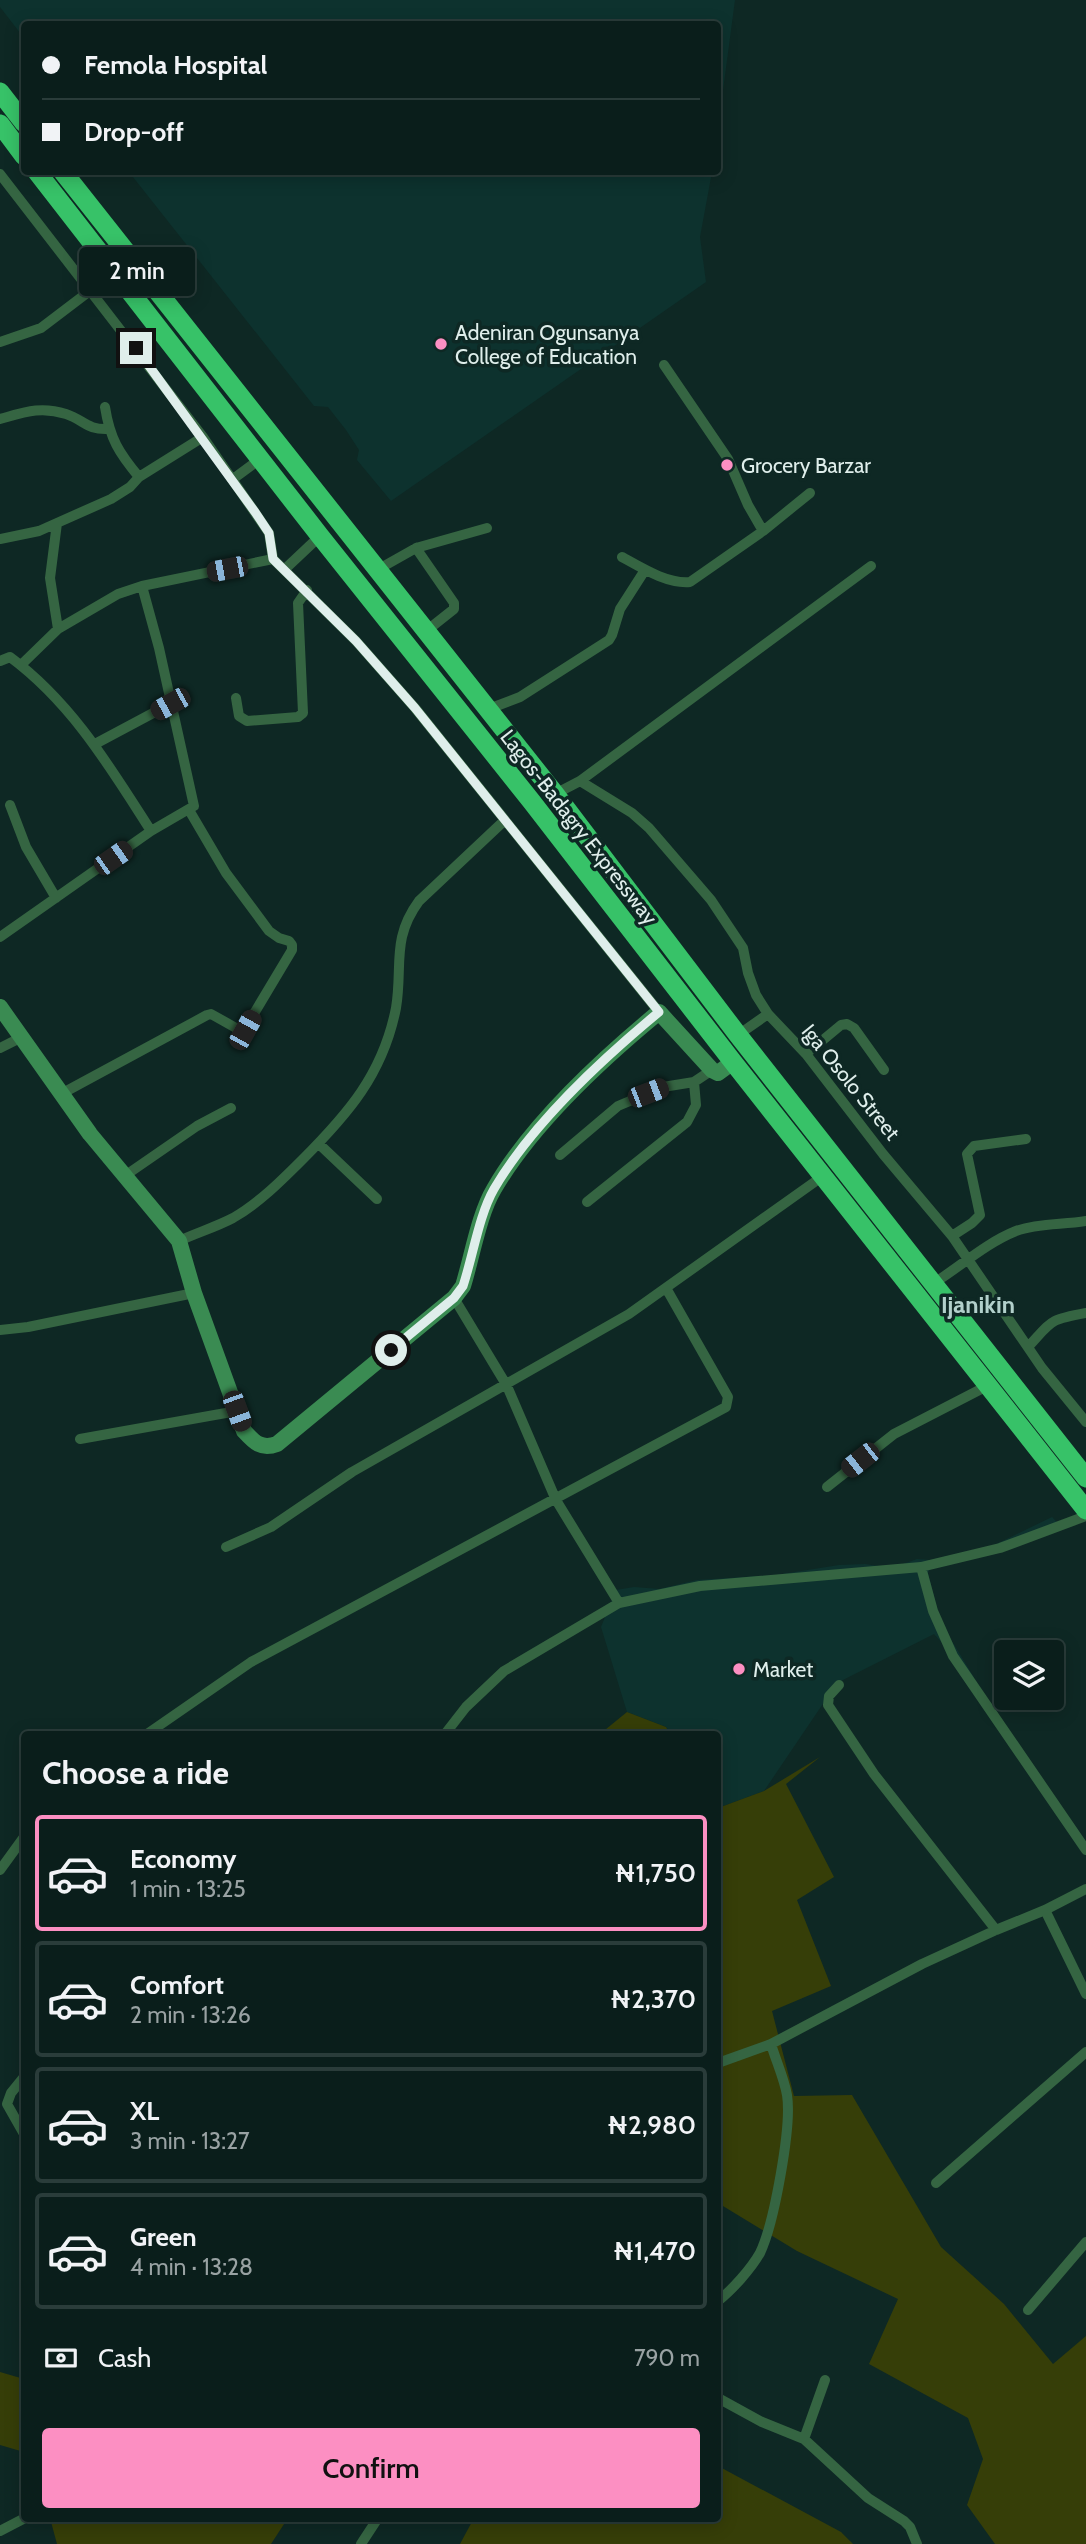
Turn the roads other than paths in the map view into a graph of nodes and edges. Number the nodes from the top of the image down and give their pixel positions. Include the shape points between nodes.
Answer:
1 (0, 92) edge
2 (21, 119) edge
3 (0, 124) edge
4 (21, 152) edge
5 (0, 174) edge
6 (39, 175) edge
7 (65, 175) edge
8 (90, 289) junction
9 (0, 342) edge
10 (664, 365) dead end
11 (105, 407) dead end
12 (0, 419) edge
13 (108, 429) junction
14 (202, 437) junction
15 (260, 459) junction
16 (139, 477) junction
17 (233, 479) junction
18 (810, 493) dead end
19 (57, 523) junction
20 (487, 528) dead end
21 (764, 531) junction
22 (320, 536) junction
23 (0, 539) edge
24 (416, 548) junction
25 (622, 557) dead end
26 (273, 559) junction
27 (871, 566) dead end
28 (285, 569) junction
29 (377, 570) junction
30 (645, 570) junction
31 (142, 586) junction
32 (307, 590) junction
33 (58, 629) junction
34 (425, 632) junction
35 (0, 661) edge
36 (20, 665) junction
37 (236, 698) dead end
38 (170, 704) junction
39 (486, 710) junction
40 (95, 744) junction
41 (580, 781) junction
42 (555, 794) junction
43 (10, 805) dead end
44 (189, 810) junction
45 (505, 820) junction
46 (150, 831) junction
47 (56, 898) junction
48 (0, 937) edge
49 (0, 1007) edge
50 (659, 1012) junction
51 (768, 1014) junction
52 (738, 1035) junction
53 (22, 1037) junction
54 (0, 1048) edge
55 (806, 1054) junction
56 (733, 1062) junction
57 (712, 1070) junction
58 (884, 1070) dead end
59 (694, 1082) junction
60 (61, 1094) junction
61 (231, 1108) dead end
62 (1026, 1139) dead end
63 (319, 1144) junction
64 (560, 1155) dead end
65 (126, 1175) junction
66 (823, 1176) junction
67 (377, 1199) dead end
68 (587, 1202) dead end
69 (1086, 1221) edge
70 (952, 1236) junction
71 (179, 1241) junction
72 (968, 1262) junction
73 (934, 1283) junction
74 (666, 1288) junction
75 (194, 1293) junction
76 (454, 1298) junction
77 (1086, 1313) edge
78 (0, 1330) edge
79 (1028, 1347) junction
80 (506, 1386) junction
81 (987, 1386) junction
82 (237, 1411) junction
83 (1086, 1422) edge
84 (80, 1439) dead end
85 (1086, 1478) edge
86 (827, 1487) dead end
87 (556, 1500) junction
88 (1086, 1510) edge
89 (1086, 1516) edge
90 (226, 1546) dead end
91 (920, 1567) junction
92 (619, 1603) junction
93 (839, 1685) dead end
94 (151, 1731) edge
95 (447, 1731) edge
96 (21, 1841) edge
97 (1086, 1850) edge
98 (0, 1870) edge
99 (1086, 1889) edge
100 (1045, 1910) junction
101 (996, 1930) junction
102 (1086, 1994) edge
103 (771, 2044) junction
104 (1086, 2052) edge
105 (721, 2062) edge
106 (21, 2081) edge
107 (21, 2129) edge
108 (936, 2183) dead end
109 (1086, 2242) edge
110 (721, 2298) edge
111 (1028, 2310) dead end
112 (825, 2380) dead end
113 (721, 2400) edge
114 (804, 2439) junction
115 (21, 2520) edge
116 (375, 2522) edge
117 (0, 2531) edge
118 (361, 2544) edge
119 (918, 2544) edge

1 - 2 highway
3 - 4 highway
5 - 8 street
6 - 15 highway, Lagos-Badagry Expressway
7 - 29 highway, Lagos-Badagry Expressway
8 - 9 street via 41,328
8 - 14 street
10 - 21 street via 728,459
11 - 13 street
12 - 13 street via 36,409
13 - 16 street via 118,452
14 - 16 street
14 - 17 street
15 - 17 street
15 - 22 highway, Lagos-Badagry Expressway
16 - 19 street via 111,499
17 - 26 street via 269,533
18 - 21 street
19 - 23 street via 24,536
19 - 33 street via 50,578
20 - 24 street
21 - 30 street via 690,582
22 - 28 street
22 - 56 highway, Lagos-Badagry Expressway
24 - 29 street
24 - 34 street via 454,603 454,610
25 - 30 street
26 - 28 street
26 - 31 street
27 - 41 street
28 - 32 street
29 - 34 highway, Lagos-Badagry Expressway
30 - 39 street via 620,609 609,640 520,697
31 - 33 street
31 - 38 street
32 - 37 street via 298,603 303,713 247,721 239,716
32 - 45 street via 415,708
33 - 36 street
34 - 39 highway, Lagos-Badagry Expressway
35 - 36 street via 10,657
36 - 40 street via 49,690
38 - 40 street
38 - 44 street via 194,806
39 - 42 highway, Lagos-Badagry Expressway
40 - 46 street
41 - 42 street
41 - 51 street, Iga Osolo Street via 649,828 711,900 743,948 756,995
42 - 52 highway, Lagos-Badagry Expressway
43 - 47 street via 26,847
44 - 46 street
44 - 60 street via 261,922 289,941 292,950 243,1032 207,1015
45 - 50 street
45 - 63 street via 408,916 401,936 396,1006 385,1047 356,1103
46 - 47 street
47 - 48 street
49 - 53 street
50 - 57 street
50 - 76 street via 611,1054 518,1154 493,1190 463,1286
51 - 52 street
51 - 55 street, Iga Osolo Street
52 - 73 highway, Lagos-Badagry Expressway
53 - 54 street
53 - 60 street
55 - 58 street via 847,1024
55 - 70 street, Iga Osolo Street
56 - 57 street via 718,1073
56 - 66 highway, Lagos-Badagry Expressway
57 - 59 street
59 - 64 street via 663,1087 618,1106
59 - 68 street via 696,1105 687,1122
60 - 65 street
61 - 65 street
62 - 70 street via 970,1149 967,1154 980,1215
63 - 67 street
63 - 71 street via 251,1206
65 - 71 street
66 - 74 street
66 - 81 highway, Lagos-Badagry Expressway
69 - 72 street via 1019,1230
70 - 72 street, Iga Osolo Street
71 - 75 street
72 - 73 street
72 - 79 street, Iga Osolo Street
73 - 85 highway, Lagos-Badagry Expressway
74 - 80 street
74 - 87 street via 728,1404
75 - 78 street
75 - 82 street
76 - 80 street
76 - 82 street via 277,1444 268,1448 256,1444 244,1431
77 - 79 street via 1048,1322
79 - 83 street, Iga Osolo Street
80 - 87 street
80 - 90 street via 352,1472 271,1527
81 - 86 street via 894,1434
81 - 88 highway, Lagos-Badagry Expressway
82 - 84 street
87 - 92 street
87 - 94 street via 251,1662
89 - 91 street via 1000,1548
91 - 92 street via 700,1586
91 - 97 street via 953,1656
92 - 95 street via 504,1671
93 - 101 street via 828,1705 874,1774
96 - 98 street
99 - 100 street
100 - 101 street
100 - 102 street
101 - 103 street
103 - 105 street
103 - 110 street via 788,2113 774,2206 760,2253
104 - 108 street
106 - 107 street via 7,2104
109 - 111 street
112 - 114 street
113 - 114 street
114 - 119 street via 867,2498 904,2521
115 - 117 street
116 - 118 street

